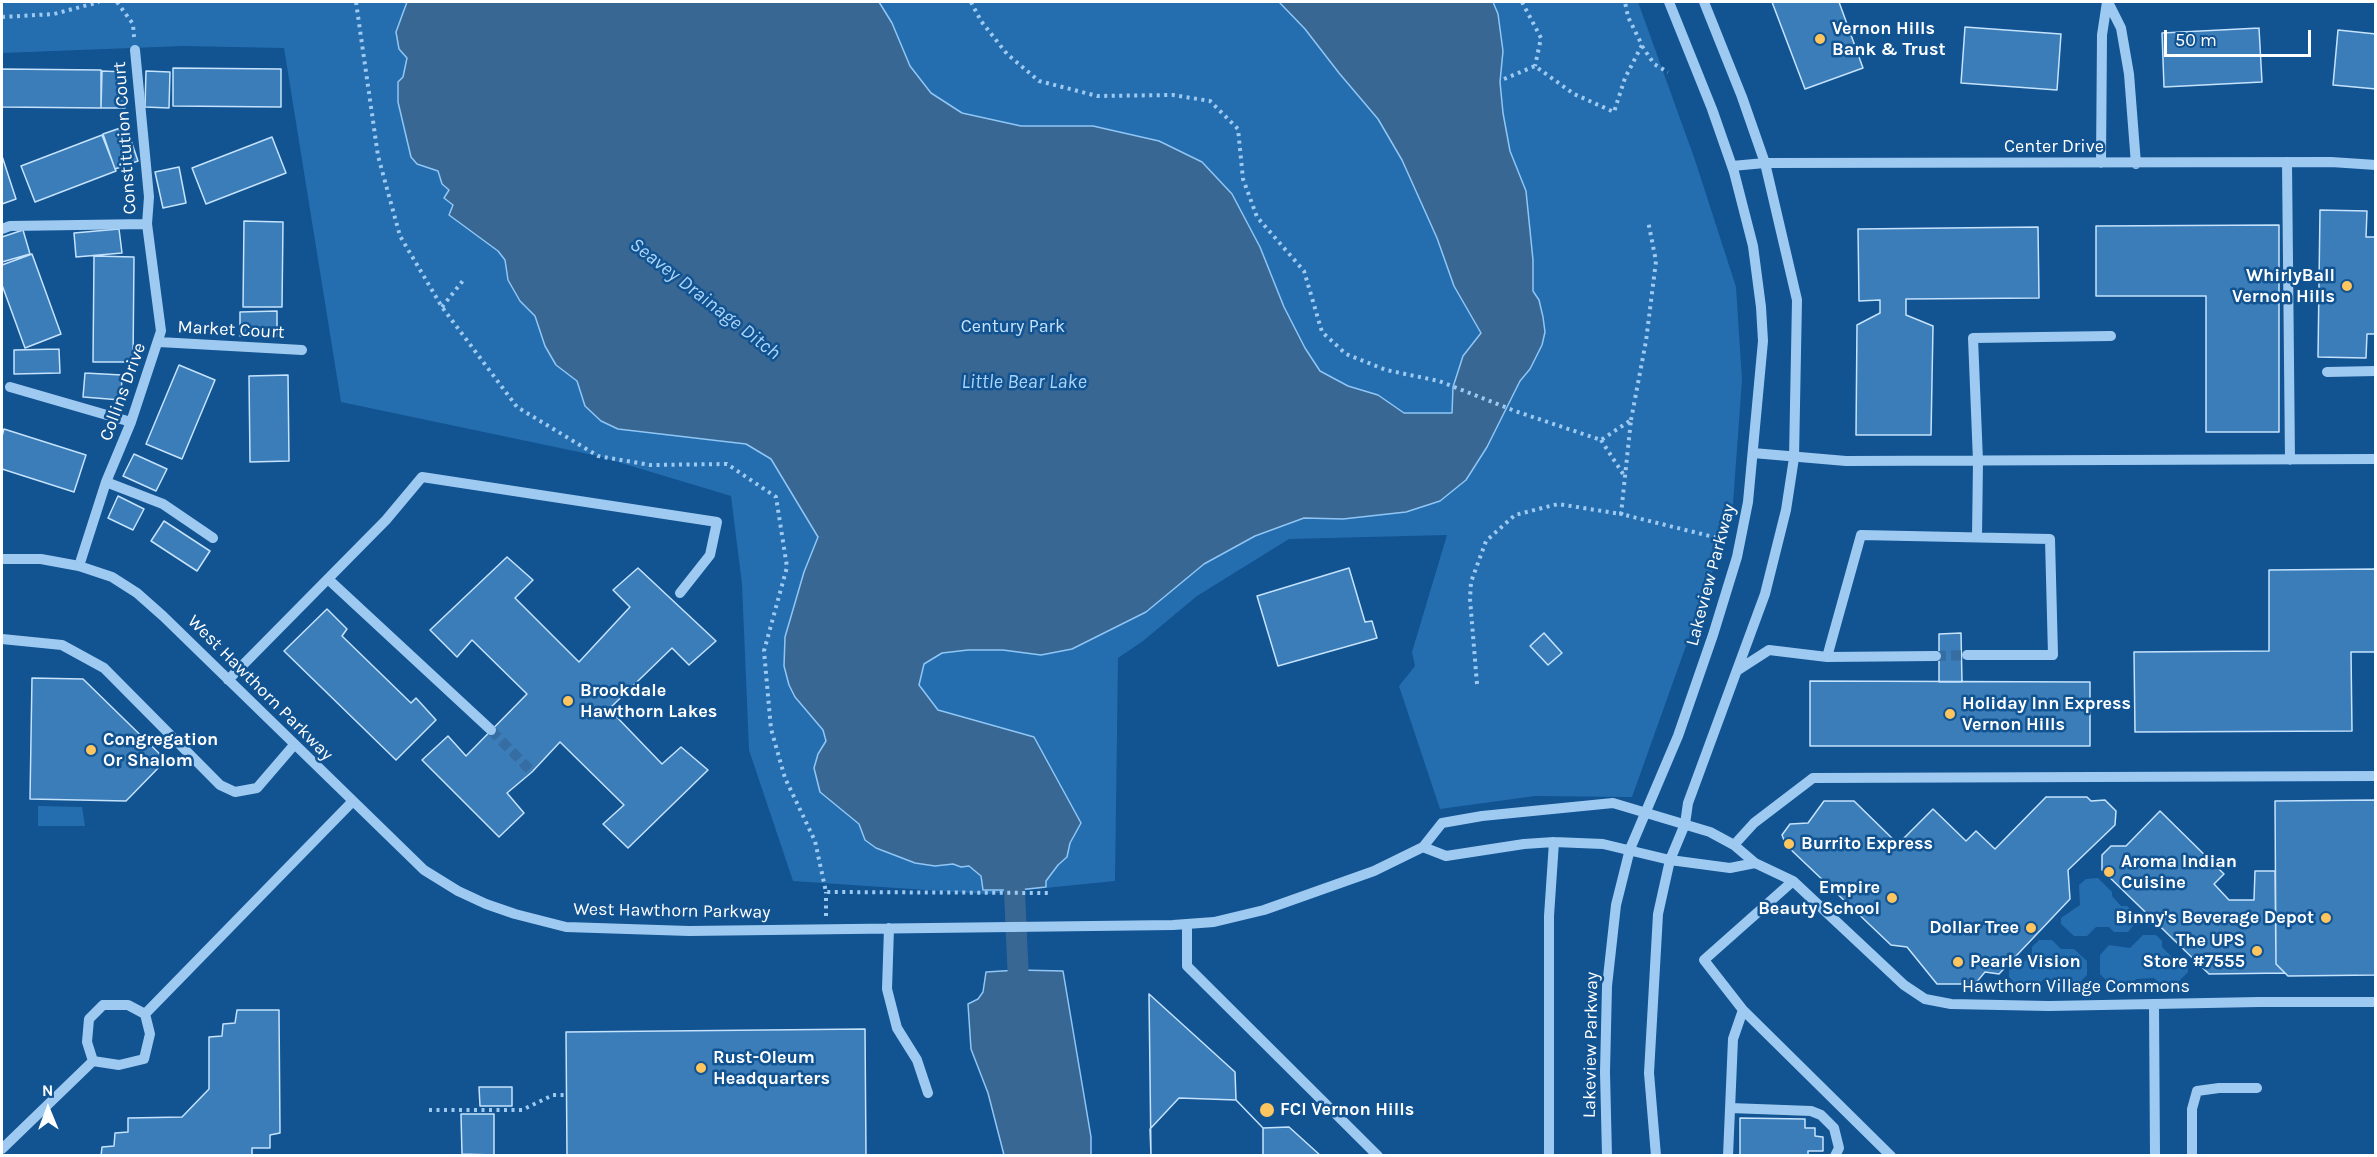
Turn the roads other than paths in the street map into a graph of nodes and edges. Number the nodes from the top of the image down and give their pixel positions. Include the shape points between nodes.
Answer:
1 (1669, 2) edge
2 (1704, 2) edge
3 (2108, 2) edge
4 (135, 50) road end
5 (2287, 162) junction
6 (1765, 163) junction
7 (2101, 163) junction
8 (2136, 164) junction
9 (1732, 165) junction
10 (2376, 165) edge
11 (147, 224) junction
12 (2, 229) edge
13 (2111, 336) dead end
14 (159, 342) junction
15 (302, 350) dead end
16 (2376, 371) edge
17 (2327, 372) dead end
18 (10, 387) dead end
19 (130, 422) junction
20 (1753, 453) junction
21 (1794, 458) junction
22 (2376, 459) edge
23 (2290, 460) junction
24 (1978, 461) junction
25 (106, 482) junction
26 (1977, 537) junction
27 (213, 538) dead end
28 (2, 559) edge
29 (79, 566) junction
30 (328, 579) junction
31 (680, 593) dead end
32 (2, 639) edge
33 (1936, 656) tunnel mouth
34 (1967, 656) tunnel mouth
35 (1827, 657) junction
36 (1738, 670) junction
37 (228, 680) junction
38 (491, 730) tunnel mouth
39 (294, 745) junction
40 (2376, 776) edge
41 (352, 802) junction
42 (1645, 813) junction
43 (1685, 824) junction
44 (1554, 842) junction
45 (1734, 845) junction
46 (1423, 847) junction
47 (1630, 849) junction
48 (1670, 860) junction
49 (1755, 863) junction
50 (1793, 881) junction
51 (1187, 924) junction
52 (889, 928) junction
53 (2376, 1002) edge
54 (2154, 1005) junction
55 (1743, 1010) junction
56 (145, 1014) junction
57 (93, 1061) junction
58 (2257, 1088) dead end
59 (928, 1093) dead end
60 (1730, 1108) junction
61 (2, 1149) edge
62 (1378, 1155) edge
63 (1549, 1155) edge
64 (1606, 1155) edge
65 (1656, 1155) edge
66 (1728, 1155) edge
67 (1835, 1155) edge
68 (1891, 1155) edge
69 (2155, 1155) edge
70 (2192, 1155) edge

1 - 9 street, Lakeview Parkway
2 - 6 street
3 - 7 street via 2102,35
3 - 8 street via 2121,28 2127,62
4 - 11 street, Constitution Court via 149,197
5 - 8 street, Center Drive
5 - 10 street, Center Drive
5 - 23 street
6 - 7 street, Center Drive
6 - 9 street, Center Drive
6 - 21 street via 1797,300
7 - 8 street, Center Drive
9 - 20 street, Lakeview Parkway via 1753,246 1761,307 1763,341
11 - 12 street
11 - 14 street, Collins Drive via 159,299
13 - 24 street via 1973,338
14 - 15 street, Market Court
14 - 19 street, Collins Drive
16 - 17 street
18 - 19 street
19 - 25 street, Collins Drive
20 - 21 street
20 - 42 street, Lakeview Parkway via 1748,502 1730,584 1678,736
21 - 24 street
21 - 36 street via 1775,559
22 - 23 street
23 - 24 street
24 - 26 street
25 - 27 street via 163,504
25 - 29 street, Collins Drive
26 - 34 street via 2050,539 2053,655
26 - 35 street via 1861,535
28 - 29 street, West Hawthorn Parkway via 41,559
29 - 37 street, West Hawthorn Parkway via 112,578 137,593
30 - 31 street via 422,477 717,522 710,555
30 - 37 street
30 - 38 street
32 - 39 street via 62,645 104,668 220,785 235,792 257,788
33 - 35 street
35 - 36 street via 1769,650
36 - 43 street via 1688,804
37 - 39 street, West Hawthorn Parkway
39 - 41 street, West Hawthorn Parkway
40 - 45 street via 1813,778 1754,823
41 - 52 street, West Hawthorn Parkway via 424,870 458,891 514,914 566,927 689,931
41 - 56 street
42 - 43 street, West Hawthorn Parkway
42 - 46 street, West Hawthorn Parkway via 1613,803 1482,816 1442,823
42 - 47 street, Lakeview Parkway
43 - 45 street, West Hawthorn Parkway
43 - 48 street
44 - 46 street via 1446,856
44 - 47 street
44 - 63 street via 1549,916
45 - 49 street, West Hawthorn Parkway
46 - 51 street, West Hawthorn Parkway via 1354,879 1264,910
47 - 48 street
47 - 64 street, Lakeview Parkway via 1616,905 1607,986
48 - 49 street via 1730,868
48 - 65 street via 1658,914 1649,1073
49 - 50 street, Hawthorn Village Commons
50 - 54 street, Hawthorn Village Commons via 1904,985 1925,999 1959,1004
50 - 55 street via 1704,960
51 - 52 street, West Hawthorn Parkway
51 - 62 street via 1186,966
52 - 59 street via 887,989 897,1028 917,1060
53 - 54 street, Hawthorn Village Commons
54 - 69 street
55 - 60 street via 1733,1039
55 - 68 street
56 - 57 street via 150,1034 144,1059 119,1065
56 - 57 street via 128,1005 102,1005 89,1019 87,1042
57 - 61 street
58 - 70 street via 2197,1091 2192,1109
60 - 66 street
60 - 67 street via 1811,1111 1821,1115 1834,1128 1839,1148

